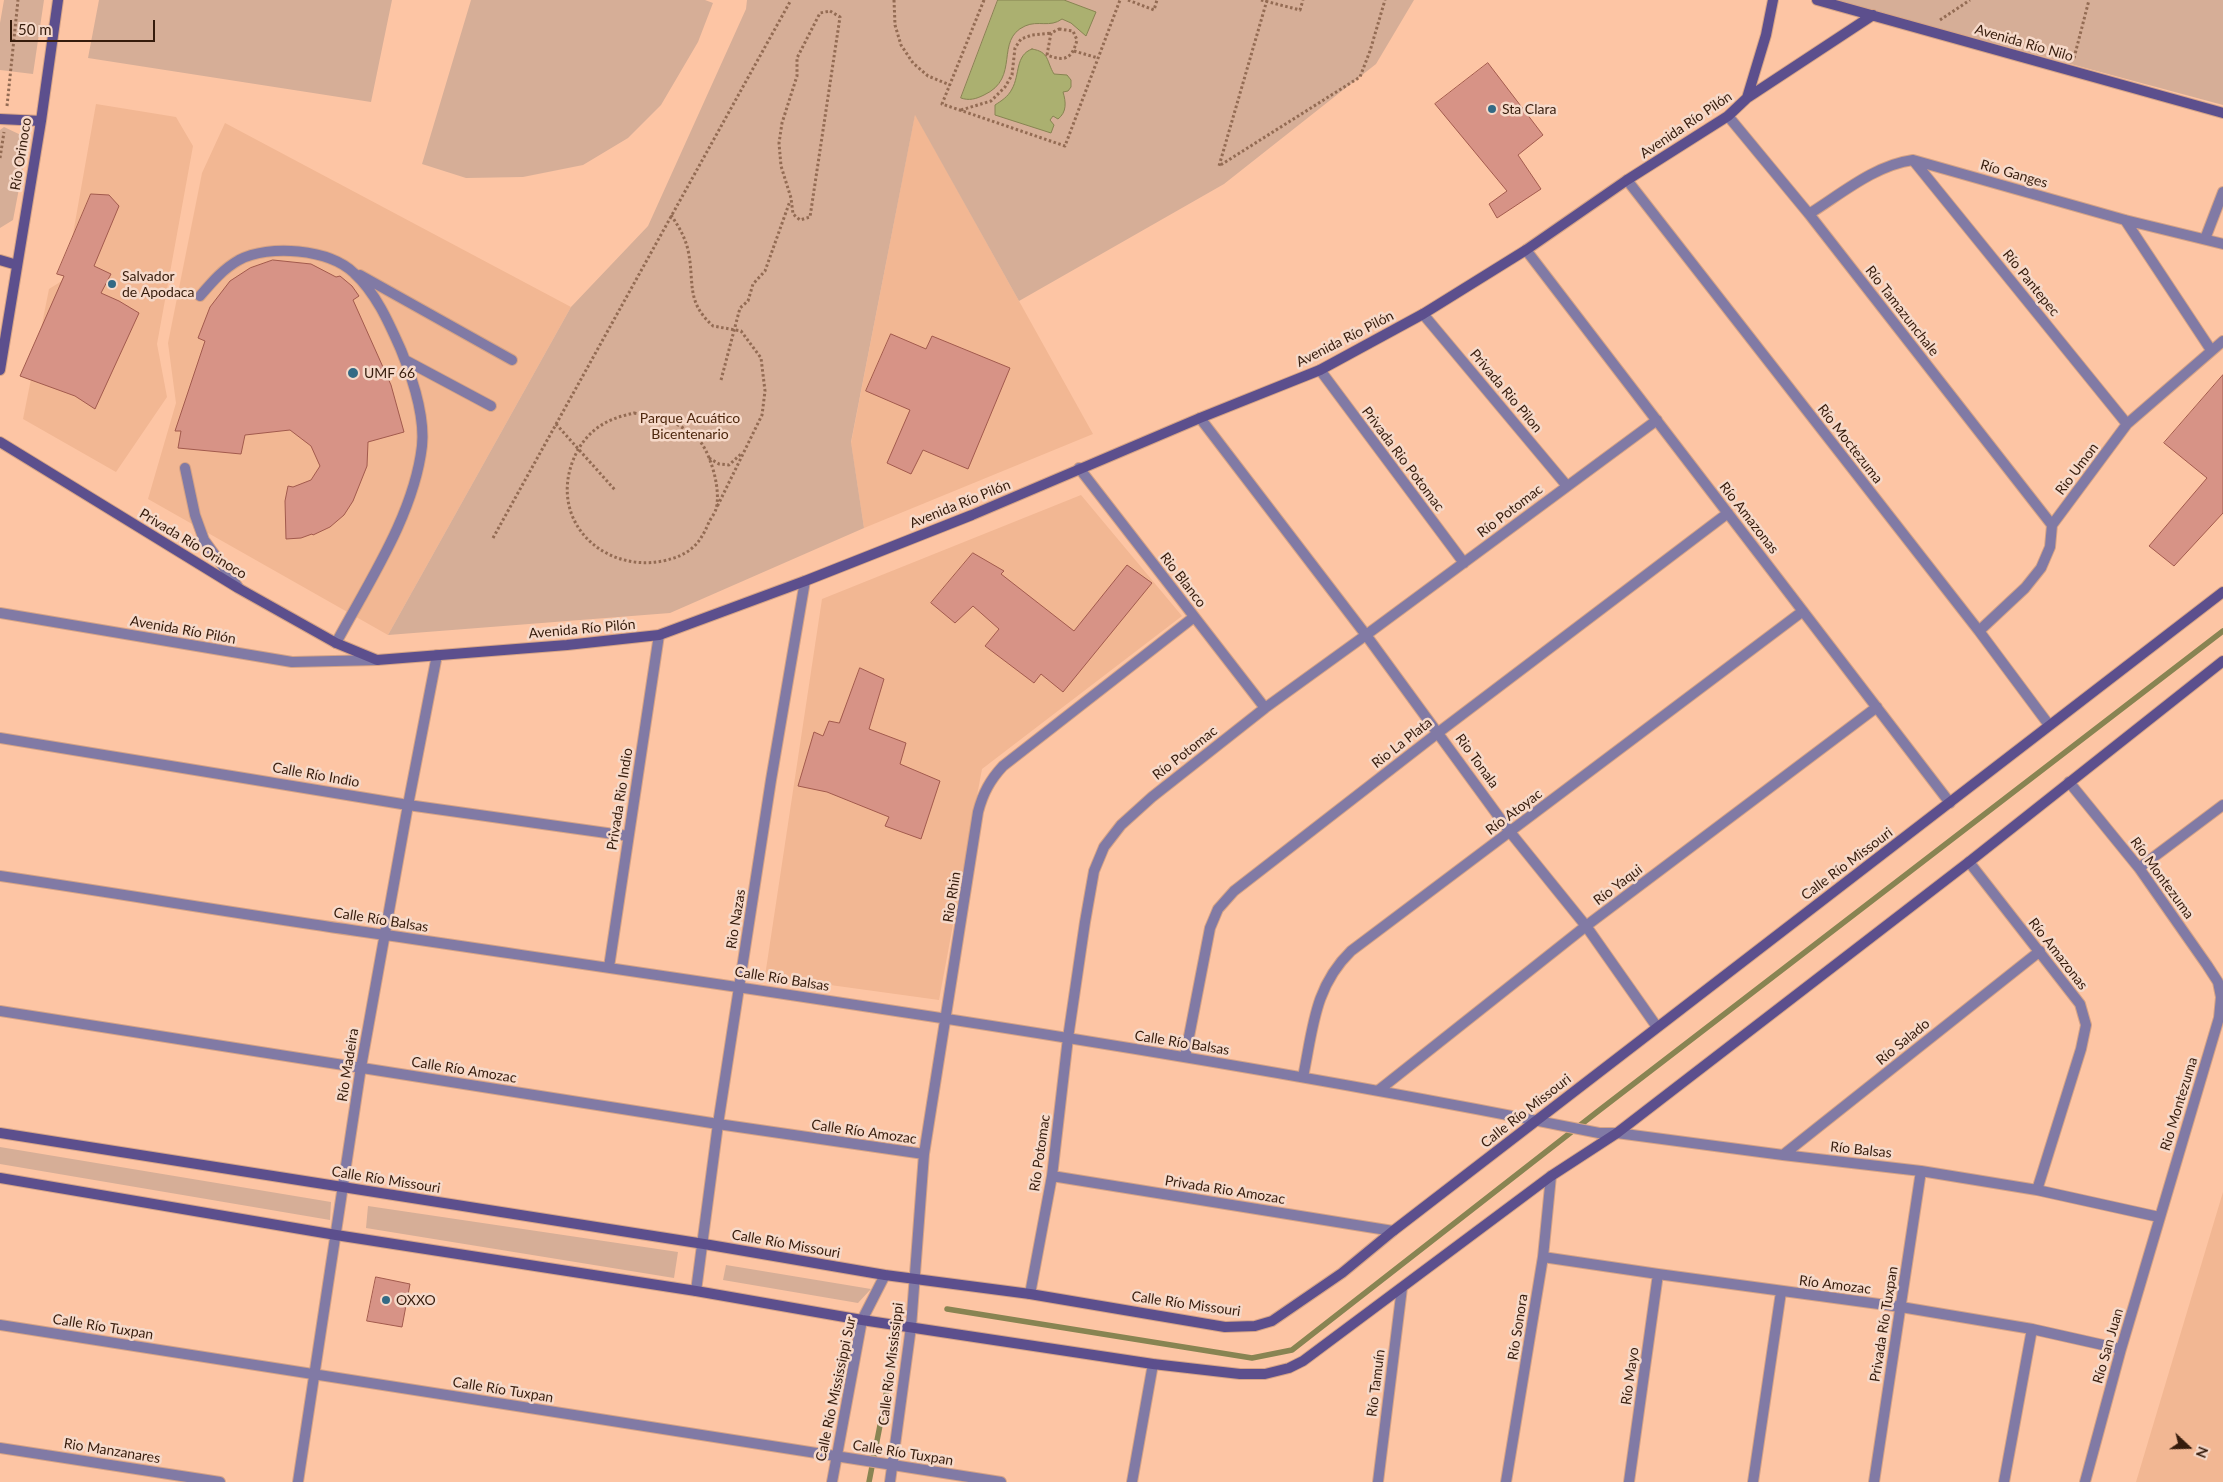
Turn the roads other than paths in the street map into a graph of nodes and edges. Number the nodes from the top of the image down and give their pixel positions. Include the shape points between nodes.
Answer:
1 (58, 0) edge
2 (1773, 0) edge
3 (1816, 0) edge
4 (1873, 15) junction
5 (1747, 98) junction
6 (2223, 113) edge
7 (1728, 116) junction
8 (3, 119) edge
9 (41, 121) junction
10 (1914, 160) junction
11 (1627, 180) junction
12 (2223, 192) edge
13 (1809, 214) junction
14 (2125, 220) junction
15 (2205, 239) junction
16 (2223, 244) edge
17 (1526, 250) junction
18 (0, 260) edge
19 (17, 265) junction
20 (354, 272) junction
21 (200, 296) dead end
22 (1423, 314) junction
23 (2223, 341) edge
24 (2211, 350) junction
25 (405, 360) junction
26 (512, 360) dead end
27 (0, 370) edge
28 (1320, 370) junction
29 (491, 406) dead end
30 (1200, 418) junction
31 (1656, 420) junction
32 (2128, 424) junction
33 (0, 442) edge
34 (185, 468) dead end
35 (1079, 468) junction
36 (1567, 486) junction
37 (1728, 513) junction
38 (2052, 525) junction
39 (1464, 563) junction
40 (806, 581) junction
41 (238, 588) junction
42 (2223, 592) edge
43 (1803, 611) junction
44 (0, 613) edge
45 (1194, 617) junction
46 (1978, 631) junction
47 (659, 635) junction
48 (1366, 635) junction
49 (336, 643) junction
50 (436, 655) junction
51 (377, 660) junction
52 (2223, 661) edge
53 (1877, 707) junction
54 (1265, 708) junction
55 (2049, 725) junction
56 (1439, 732) junction
57 (0, 738) edge
58 (2069, 782) junction
59 (1950, 803) junction
60 (408, 805) junction
61 (2223, 805) edge
62 (1510, 832) junction
63 (628, 836) junction
64 (1968, 862) junction
65 (2139, 868) junction
66 (0, 876) edge
67 (1586, 926) junction
68 (384, 935) junction
69 (2040, 951) junction
70 (609, 967) junction
71 (740, 986) junction
72 (2221, 997) joint
73 (0, 1011) edge
74 (947, 1019) junction
75 (1657, 1027) junction
76 (1068, 1038) junction
77 (1185, 1057) junction
78 (361, 1067) junction
79 (1303, 1077) junction
80 (1379, 1090) junction
81 (1537, 1120) junction
82 (718, 1124) junction
83 (1558, 1125) joint
84 (1616, 1132) junction
85 (0, 1133) edge
86 (924, 1154) junction
87 (1784, 1155) junction
88 (1921, 1171) junction
89 (1052, 1176) junction
90 (1551, 1176) junction
91 (0, 1178) edge
92 (344, 1188) junction
93 (2037, 1190) junction
94 (2160, 1217) junction
95 (1393, 1231) junction
96 (336, 1236) junction
97 (704, 1244) junction
98 (1543, 1257) junction
99 (1658, 1274) junction
100 (885, 1275) junction
101 (915, 1278) junction
102 (1402, 1288) junction
103 (696, 1291) junction
104 (1781, 1292) junction
105 (1030, 1294) junction
106 (1901, 1307) junction
107 (862, 1320) junction
108 (0, 1325) edge
109 (911, 1327) junction
110 (2032, 1329) junction
111 (2121, 1349) junction
112 (1153, 1364) junction
113 (315, 1375) junction
114 (0, 1448) edge
115 (836, 1456) junction
116 (893, 1465) junction
117 (220, 1482) edge
118 (298, 1482) edge
119 (832, 1482) edge
120 (890, 1482) edge
121 (1001, 1482) edge
122 (1132, 1482) edge
123 (1378, 1482) edge
124 (1506, 1482) edge
125 (1629, 1482) edge
126 (1753, 1482) edge
127 (1874, 1482) edge
128 (2004, 1482) edge
129 (2085, 1482) edge

1 - 9 street, Río Orinoco
2 - 5 street, Avenida Río Pilón
3 - 4 street, Avenida Río Nilo
4 - 5 street
4 - 6 street, Avenida Río Nilo
5 - 7 street, Avenida Río Pilón
7 - 11 street, Avenida Río Pilón
7 - 13 street, Río Tamazunchale
8 - 9 street
9 - 19 street, Río Orinoco
10 - 13 street, Río Ganges via 1885,167
10 - 14 street, Río Ganges
10 - 32 street, Río Pantepec
11 - 17 street, Avenida Río Pilón
11 - 46 street, Río Moctezuma
12 - 15 street
13 - 38 street, Río Tamazunchale
14 - 15 street, Río Ganges
14 - 24 street
15 - 16 street, Río Ganges
17 - 22 street, Avenida Río Pilón
17 - 31 street, Río Amazonas
18 - 19 street
19 - 27 street, Río Orinoco
20 - 21 street via 333,260 308,253 268,251 240,260 218,275
20 - 25 street via 376,299
20 - 26 street
22 - 28 street, Avenida Río Pilón
22 - 36 street, Privada Rio Pilon
23 - 24 street, Rio Umon
24 - 32 street, Rio Umon
25 - 29 street
25 - 49 street via 413,381 422,436 416,482 399,523
28 - 30 street, Avenida Río Pilón
28 - 39 street, Privada Rio Potomac
30 - 35 street, Avenida Río Pilón
30 - 48 street, Rio Tonala
31 - 36 street, Río Potomac
31 - 37 street, Río Amazonas
32 - 38 street, Rio Umon
33 - 41 street, Privada Río Orinoco
34 - 41 street via 204,540
35 - 40 street, Avenida Río Pilón via 972,515
35 - 45 street, Rio Blanco
36 - 39 street, Río Potomac
37 - 43 street, Río Amazonas
37 - 56 street, Rio La Plata
38 - 46 street, Rio Umon via 2050,547 2041,568 2025,588
39 - 48 street, Río Potomac
40 - 47 street, Avenida Río Pilón
40 - 71 street, Rio Nazas via 771,780
41 - 49 street, Privada Río Orinoco
42 - 55 street, Calle Río Missouri
43 - 53 street, Río Amazonas
43 - 62 street, Río Atoyac
44 - 51 street, Avenida Río Pilón via 292,662
45 - 54 street, Rio Blanco
45 - 74 street, Rio Rhin via 1003,766 990,780 978,812
46 - 55 street, Río Moctezuma
47 - 50 street, Avenida Río Pilón
47 - 63 street, Privada Rio Indio
48 - 54 street, Río Potomac
48 - 56 street, Rio Tonala
49 - 51 street, Privada Río Orinoco
50 - 51 street, Avenida Río Pilón
50 - 60 street, Río Madeira
52 - 58 street
53 - 59 street, Río Amazonas
53 - 67 street, Río Yaqui
54 - 76 street, Río Potomac via 1152,797 1121,825 1104,847 1094,871
55 - 59 street, Calle Río Missouri
56 - 62 street, Rio Tonala
56 - 77 street, Rio La Plata via 1234,892 1218,909 1210,928
57 - 60 street, Calle Río Indio
58 - 64 street
58 - 65 street, Río Montezuma
59 - 75 street, Calle Río Missouri
60 - 63 street, Calle Río Indio
60 - 68 street, Río Madeira
61 - 65 street
62 - 67 street, Rio Tonala
62 - 79 street, Río Atoyac via 1351,951 1337,965 1320,998
63 - 70 street, Privada Rio Indio
64 - 69 street, Río Amazonas
64 - 84 street
65 - 72 street, Río Montezuma via 2218,982
66 - 68 street, Calle Río Balsas
67 - 75 street, Rio Tonala
67 - 80 street, Río Yaqui
68 - 70 street, Calle Río Balsas
68 - 78 street, Río Madeira
69 - 87 street, Río Salado
69 - 93 street, Río Amazonas via 2080,1004 2086,1025
70 - 71 street, Calle Río Balsas
71 - 74 street, Calle Río Balsas
71 - 82 street, Rio Nazas
72 - 94 street, Rio Montezuma via 2219,1018
73 - 78 street, Calle Río Amozac
74 - 76 street, Calle Río Balsas
74 - 86 street, Rio Rhin
75 - 81 street, Calle Río Missouri
76 - 77 street, Calle Río Balsas
76 - 89 street, Río Potomac
77 - 79 street, Calle Río Balsas
78 - 82 street, Calle Río Amozac
78 - 92 street, Río Madeira
79 - 80 street, Calle Río Balsas
80 - 81 street, Calle Río Balsas
81 - 83 street, Calle Río Balsas
81 - 95 street, Calle Río Missouri
82 - 86 street, Calle Río Amozac
82 - 97 street, Rio Nazas
83 - 84 street, Río Balsas via 1599,1133
84 - 87 street, Río Balsas
84 - 90 street
85 - 92 street, Calle Río Missouri
86 - 101 street, Rio Rhin
87 - 88 street, Río Balsas
88 - 93 street, Río Balsas
88 - 106 street, Privada Río Tuxpan
89 - 95 street, Privada Rio Amozac
89 - 105 street, Río Potomac
90 - 98 street, Río Sonora
90 - 102 street
91 - 96 street
92 - 96 street, Río Madeira
92 - 97 street, Calle Río Missouri
93 - 94 street, Río Balsas
94 - 111 street, Río San Juan
95 - 105 street, Calle Río Missouri via 1290,1311 1255,1326 1225,1327
96 - 103 street
96 - 113 street, Río Madeira
97 - 100 street, Calle Río Missouri
97 - 103 street, Rio Nazas
98 - 99 street, Río Amozac
98 - 124 street, Río Sonora
99 - 104 street, Río Amozac
99 - 125 street, Río Mayo
100 - 101 street, Calle Río Missouri
100 - 107 street, Calle Río Mississippi Sur
101 - 105 street, Calle Río Missouri
101 - 109 street, Calle Río Mississippi
102 - 112 street via 1316,1352 1289,1368 1265,1374 1240,1374
102 - 123 street, Río Tamuín
103 - 107 street
104 - 106 street, Río Amozac
104 - 126 street
106 - 110 street, Río Amozac
106 - 127 street, Privada Río Tuxpan
107 - 109 street
107 - 115 street, Calle Río Mississippi Sur
108 - 113 street, Calle Río Tuxpan
109 - 112 street
109 - 116 street, Calle Río Mississippi
110 - 111 street, Río Amozac
110 - 128 street
111 - 129 street, Río San Juan
112 - 122 street
113 - 115 street, Calle Río Tuxpan
113 - 118 street, Río Madeira
114 - 117 street, Rio Manzanares
115 - 116 street, Calle Río Tuxpan
115 - 119 street, Calle Río Mississippi Sur
116 - 120 street, Calle Río Mississippi
116 - 121 street, Calle Río Tuxpan

